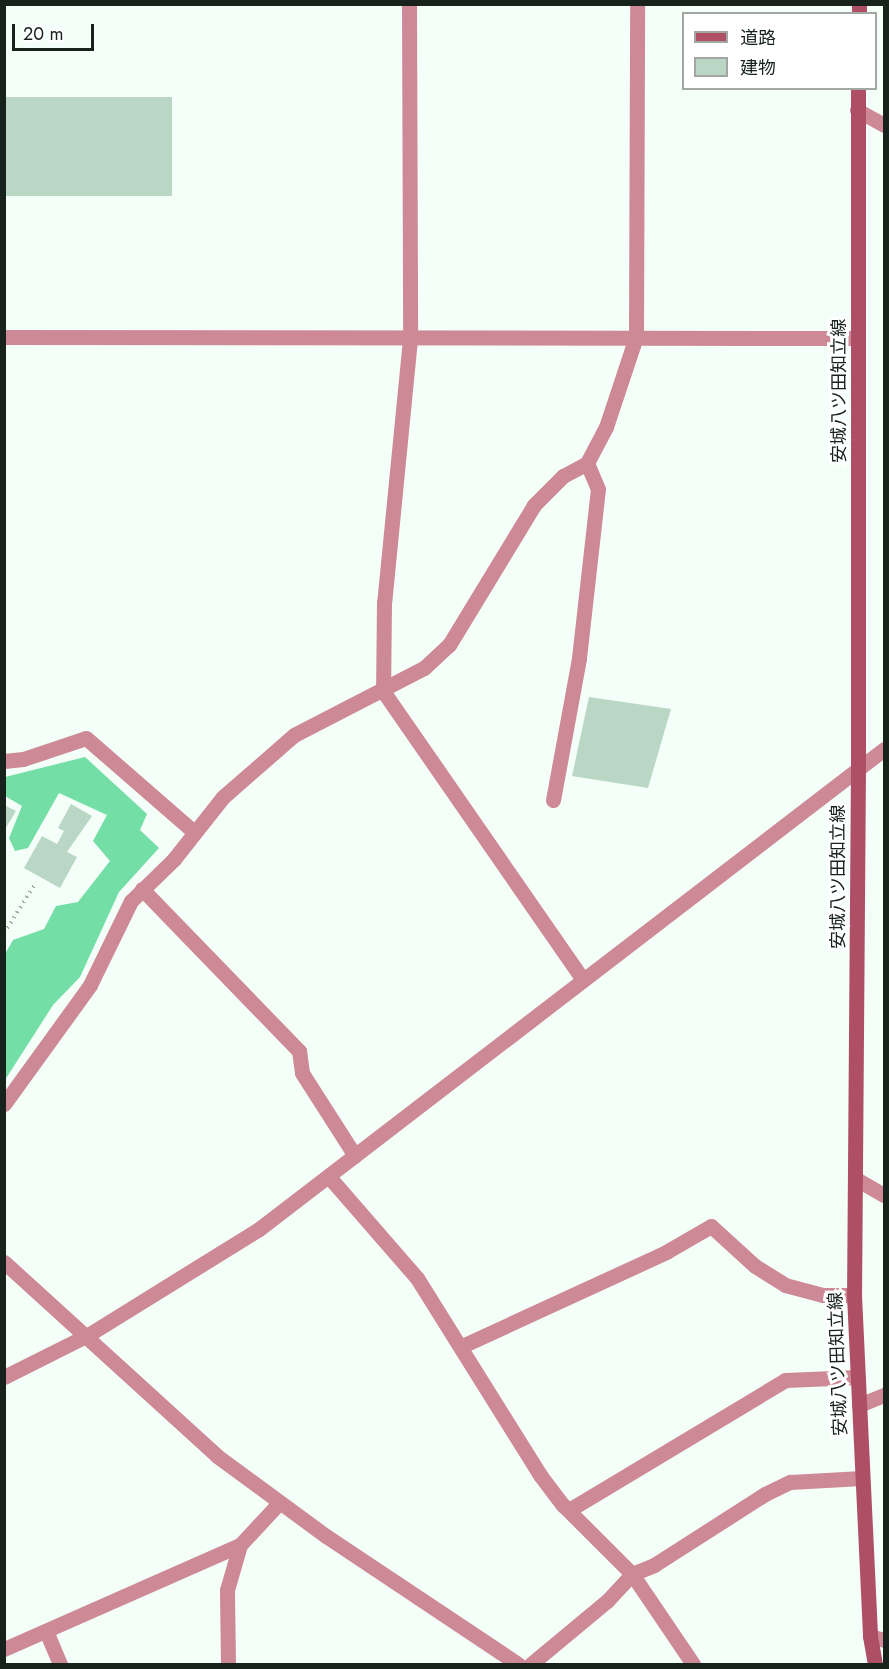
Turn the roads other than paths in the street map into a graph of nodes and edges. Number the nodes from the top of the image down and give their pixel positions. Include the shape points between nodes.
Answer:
1 (409, 4) edge
2 (637, 4) edge
3 (858, 90) edge
4 (857, 110) junction
5 (885, 125) edge
6 (4, 337) edge
7 (636, 337) junction
8 (858, 338) junction
9 (410, 339) junction
10 (587, 464) junction
11 (383, 691) junction
12 (885, 749) edge
13 (4, 761) edge
14 (858, 768) junction
15 (553, 800) dead end
16 (194, 832) junction
17 (142, 889) junction
18 (583, 980) junction
19 (4, 1104) edge
20 (355, 1156) junction
21 (330, 1178) junction
22 (856, 1179) junction
23 (885, 1195) edge
24 (4, 1262) edge
25 (854, 1295) junction
26 (88, 1335) junction
27 (462, 1346) junction
28 (4, 1377) edge
29 (858, 1377) junction
30 (885, 1395) edge
31 (859, 1405) junction
32 (862, 1478) junction
33 (279, 1503) junction
34 (569, 1510) junction
35 (240, 1545) junction
36 (632, 1574) junction
37 (46, 1631) junction
38 (877, 1638) edge
39 (4, 1649) edge
40 (60, 1665) edge
41 (228, 1665) edge
42 (518, 1665) edge
43 (531, 1665) edge
44 (693, 1665) edge
45 (875, 1665) edge

1 - 9 street
2 - 7 street
3 - 4 main road, 安城八ツ田知立線
4 - 5 street
4 - 8 main road, 安城八ツ田知立線
6 - 9 street
7 - 8 street
7 - 9 street
7 - 10 street via 606,428
8 - 14 main road, 安城八ツ田知立線
9 - 11 street via 384,602
10 - 11 street via 563,476 534,505 449,645 424,668
10 - 15 street via 598,489 579,658
11 - 16 street via 294,735 223,797
11 - 18 street
12 - 14 street
13 - 16 street via 23,759 86,738
14 - 18 street
14 - 22 main road, 安城八ツ田知立線
16 - 17 street via 174,859
17 - 19 street via 131,901 90,985
17 - 20 street via 298,1051 302,1073
18 - 20 street
20 - 21 street
21 - 26 street via 249,1235
21 - 27 street via 417,1278
22 - 23 street
22 - 25 main road, 安城八ツ田知立線
24 - 26 street
25 - 27 street via 823,1295 784,1285 755,1266 711,1226 666,1252
25 - 29 main road, 安城八ツ田知立線
26 - 28 street
26 - 33 street via 217,1456
27 - 34 street via 540,1475
29 - 31 main road, 安城八ツ田知立線
29 - 34 street via 785,1380
30 - 31 street
31 - 32 main road, 安城八ツ田知立線
32 - 36 street via 790,1482
32 - 38 main road, 安城八ツ田知立線
33 - 35 street
33 - 42 street
34 - 36 street
35 - 37 street
35 - 41 street via 227,1590
36 - 43 street
36 - 44 street
37 - 39 street
37 - 40 street
38 - 45 main road, 安城八ツ田知立線

